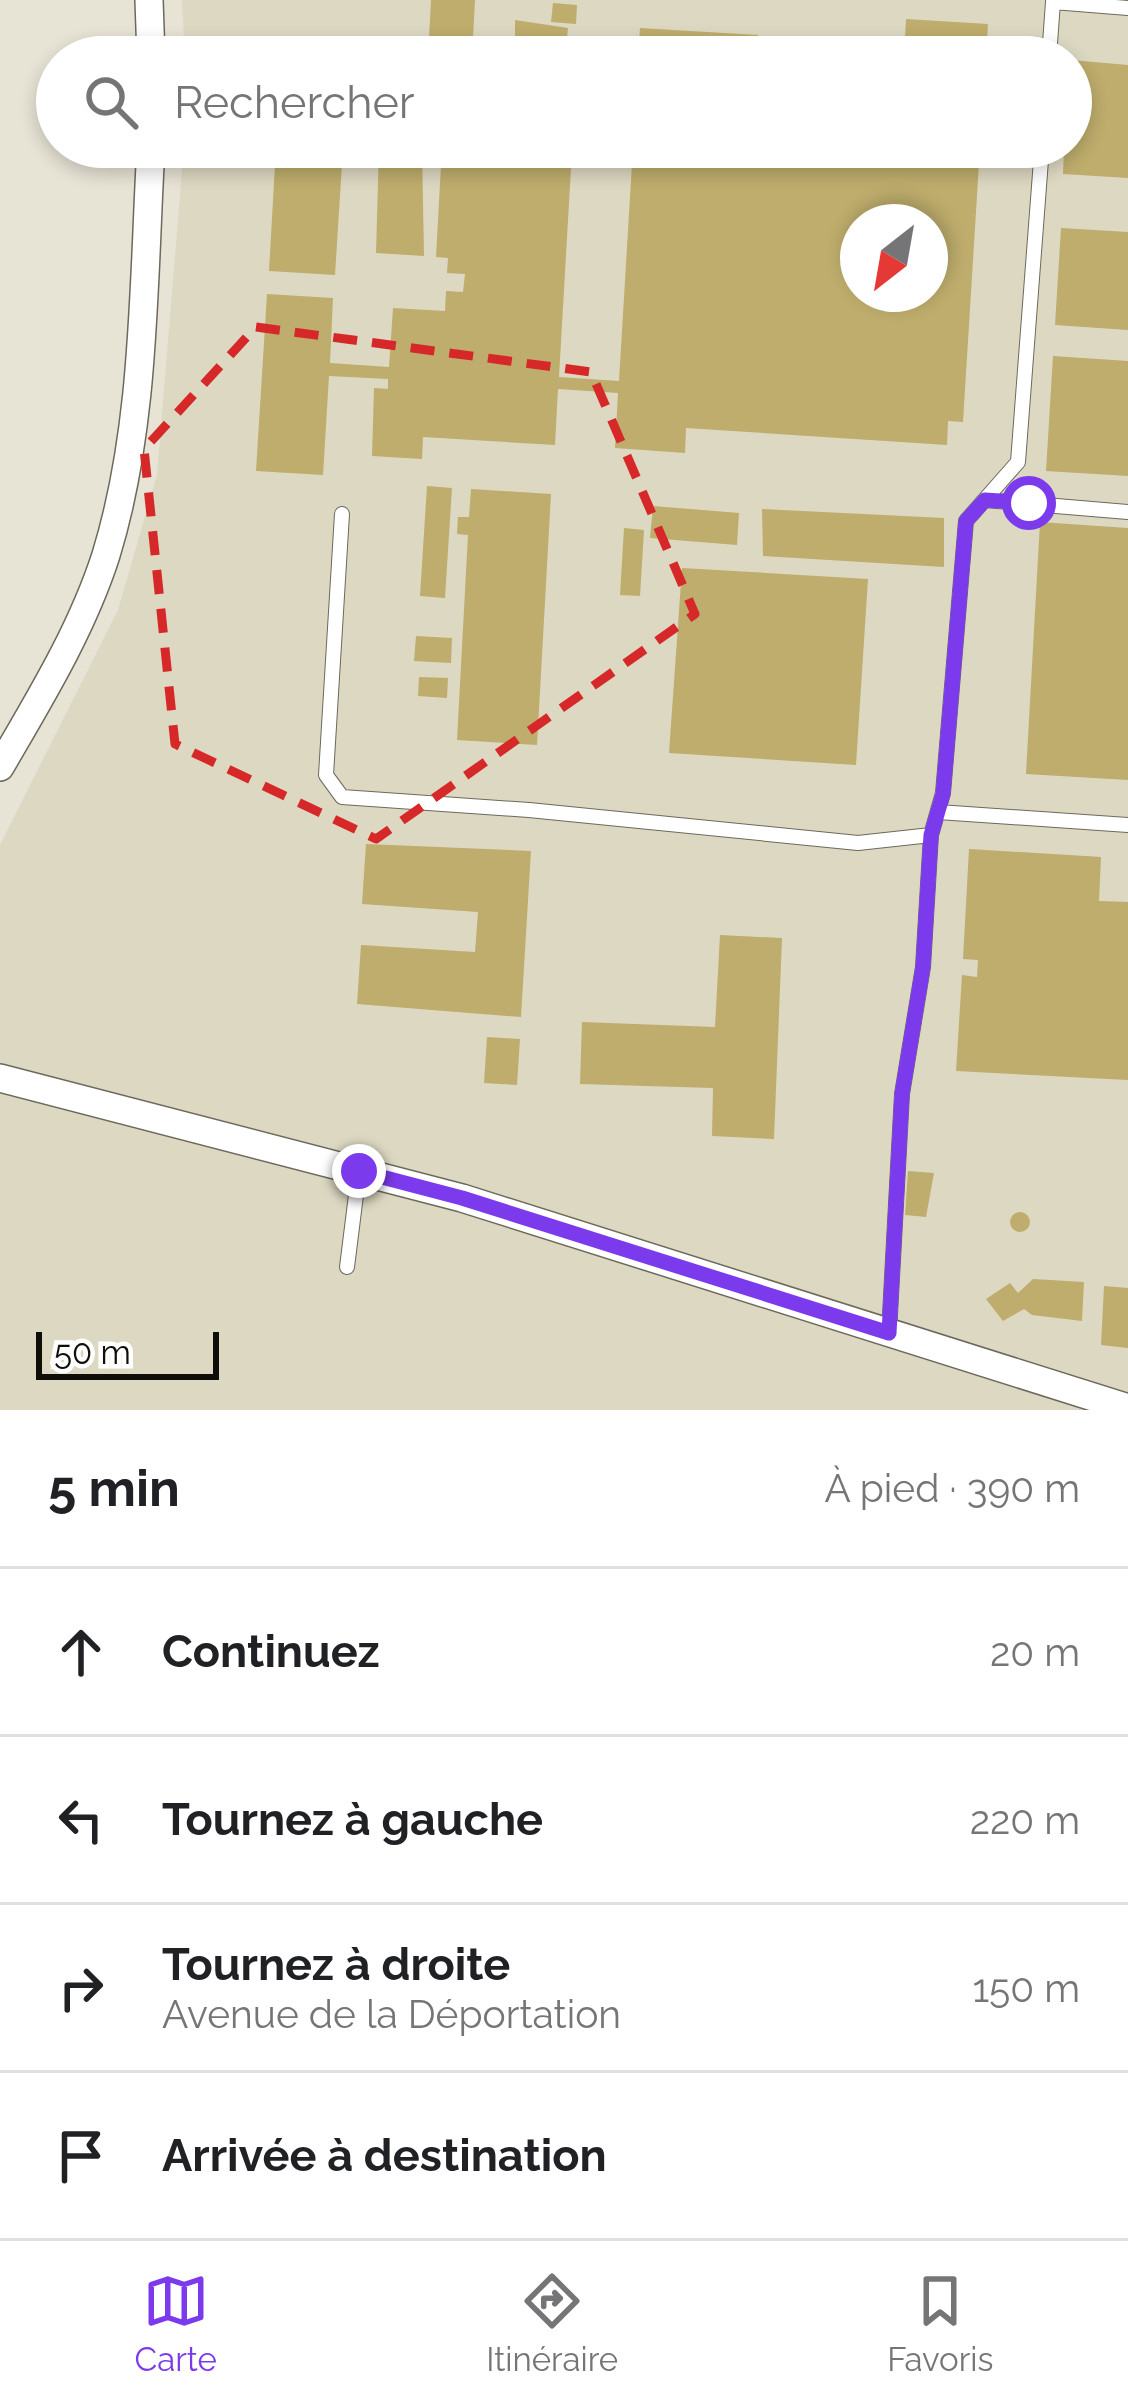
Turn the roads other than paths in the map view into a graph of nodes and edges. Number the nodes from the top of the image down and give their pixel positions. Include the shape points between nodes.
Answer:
1 (149, 0) edge
2 (1128, 8) edge
3 (150, 36) edge
4 (1051, 36) edge
5 (150, 168) edge
6 (1040, 168) edge
7 (985, 500) junction
8 (1128, 512) edge
9 (342, 514) dead end
10 (0, 767) edge
11 (938, 812) junction
12 (1128, 825) edge
13 (931, 835) junction
14 (0, 1078) edge
15 (359, 1171) junction
16 (347, 1267) dead end
17 (889, 1333) junction
18 (1128, 1408) edge

1 - 3 street
2 - 4 lane via 1053,2
5 - 10 street via 137,375 119,504 77,624
6 - 7 lane via 1018,462
7 - 8 lane
7 - 11 lane via 966,521
9 - 13 lane via 326,775 341,797 858,843
11 - 12 lane
11 - 13 lane
13 - 17 lane via 923,967 902,1094
14 - 15 street
15 - 16 lane
15 - 17 street
17 - 18 street

